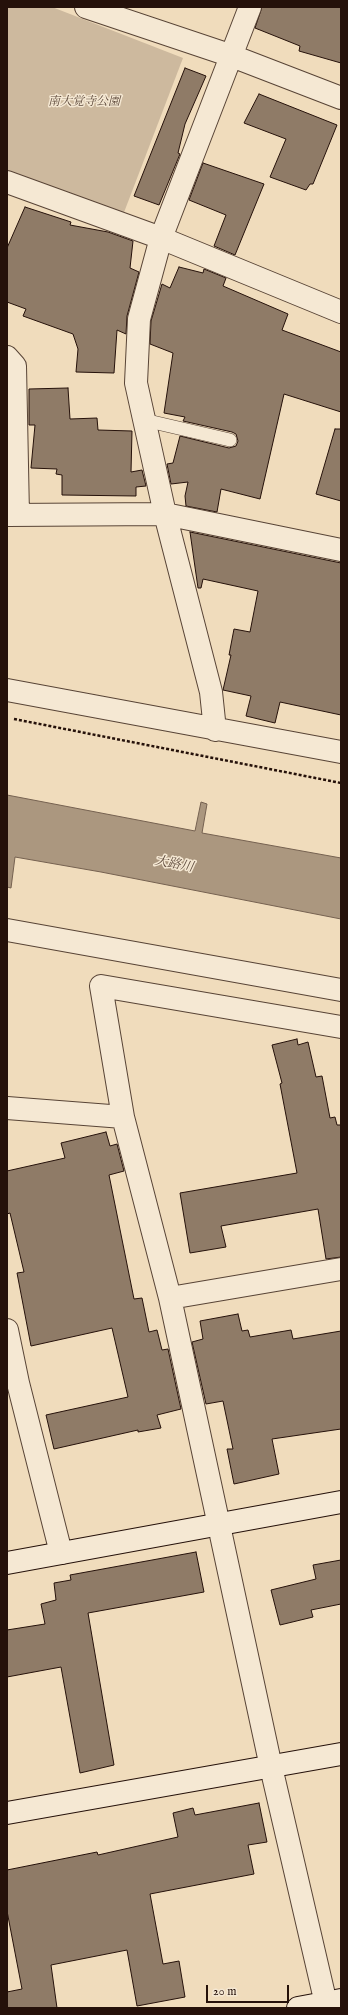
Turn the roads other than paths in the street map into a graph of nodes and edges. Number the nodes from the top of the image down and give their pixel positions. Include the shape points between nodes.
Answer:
1 (86, 7) edge
2 (250, 7) edge
3 (232, 56) junction
4 (341, 98) edge
5 (7, 182) edge
6 (161, 238) junction
7 (341, 312) edge
8 (7, 357) edge
9 (144, 420) junction
10 (230, 440) dead end
11 (12, 514) edge
12 (165, 514) junction
13 (341, 550) edge
14 (7, 690) edge
15 (215, 730) junction
16 (341, 752) edge
17 (7, 930) edge
18 (341, 990) edge
19 (341, 1027) edge
20 (7, 1108) edge
21 (123, 1117) junction
22 (341, 1268) edge
23 (170, 1298) junction
24 (7, 1330) edge
25 (12, 1384) edge
26 (341, 1502) edge
27 (218, 1524) junction
28 (61, 1554) junction
29 (7, 1563) edge
30 (341, 1754) edge
31 (271, 1767) junction
32 (7, 1813) edge
33 (331, 2004) edge
34 (298, 2008) edge

1 - 3 street
2 - 3 street
3 - 4 street
3 - 6 street
5 - 6 street
6 - 7 street
6 - 9 street via 139,319 136,383
8 - 11 street via 14,366
9 - 10 lane
9 - 12 street
11 - 12 street
12 - 13 street
12 - 15 street via 211,692
14 - 15 street
15 - 16 street
17 - 18 street
19 - 21 street via 101,986
20 - 21 street
21 - 23 street
22 - 23 street
23 - 27 street
24 - 25 street
25 - 28 street
26 - 27 street
27 - 28 street
27 - 31 street
28 - 29 street
30 - 31 street
31 - 32 street
31 - 33 street
33 - 34 street

